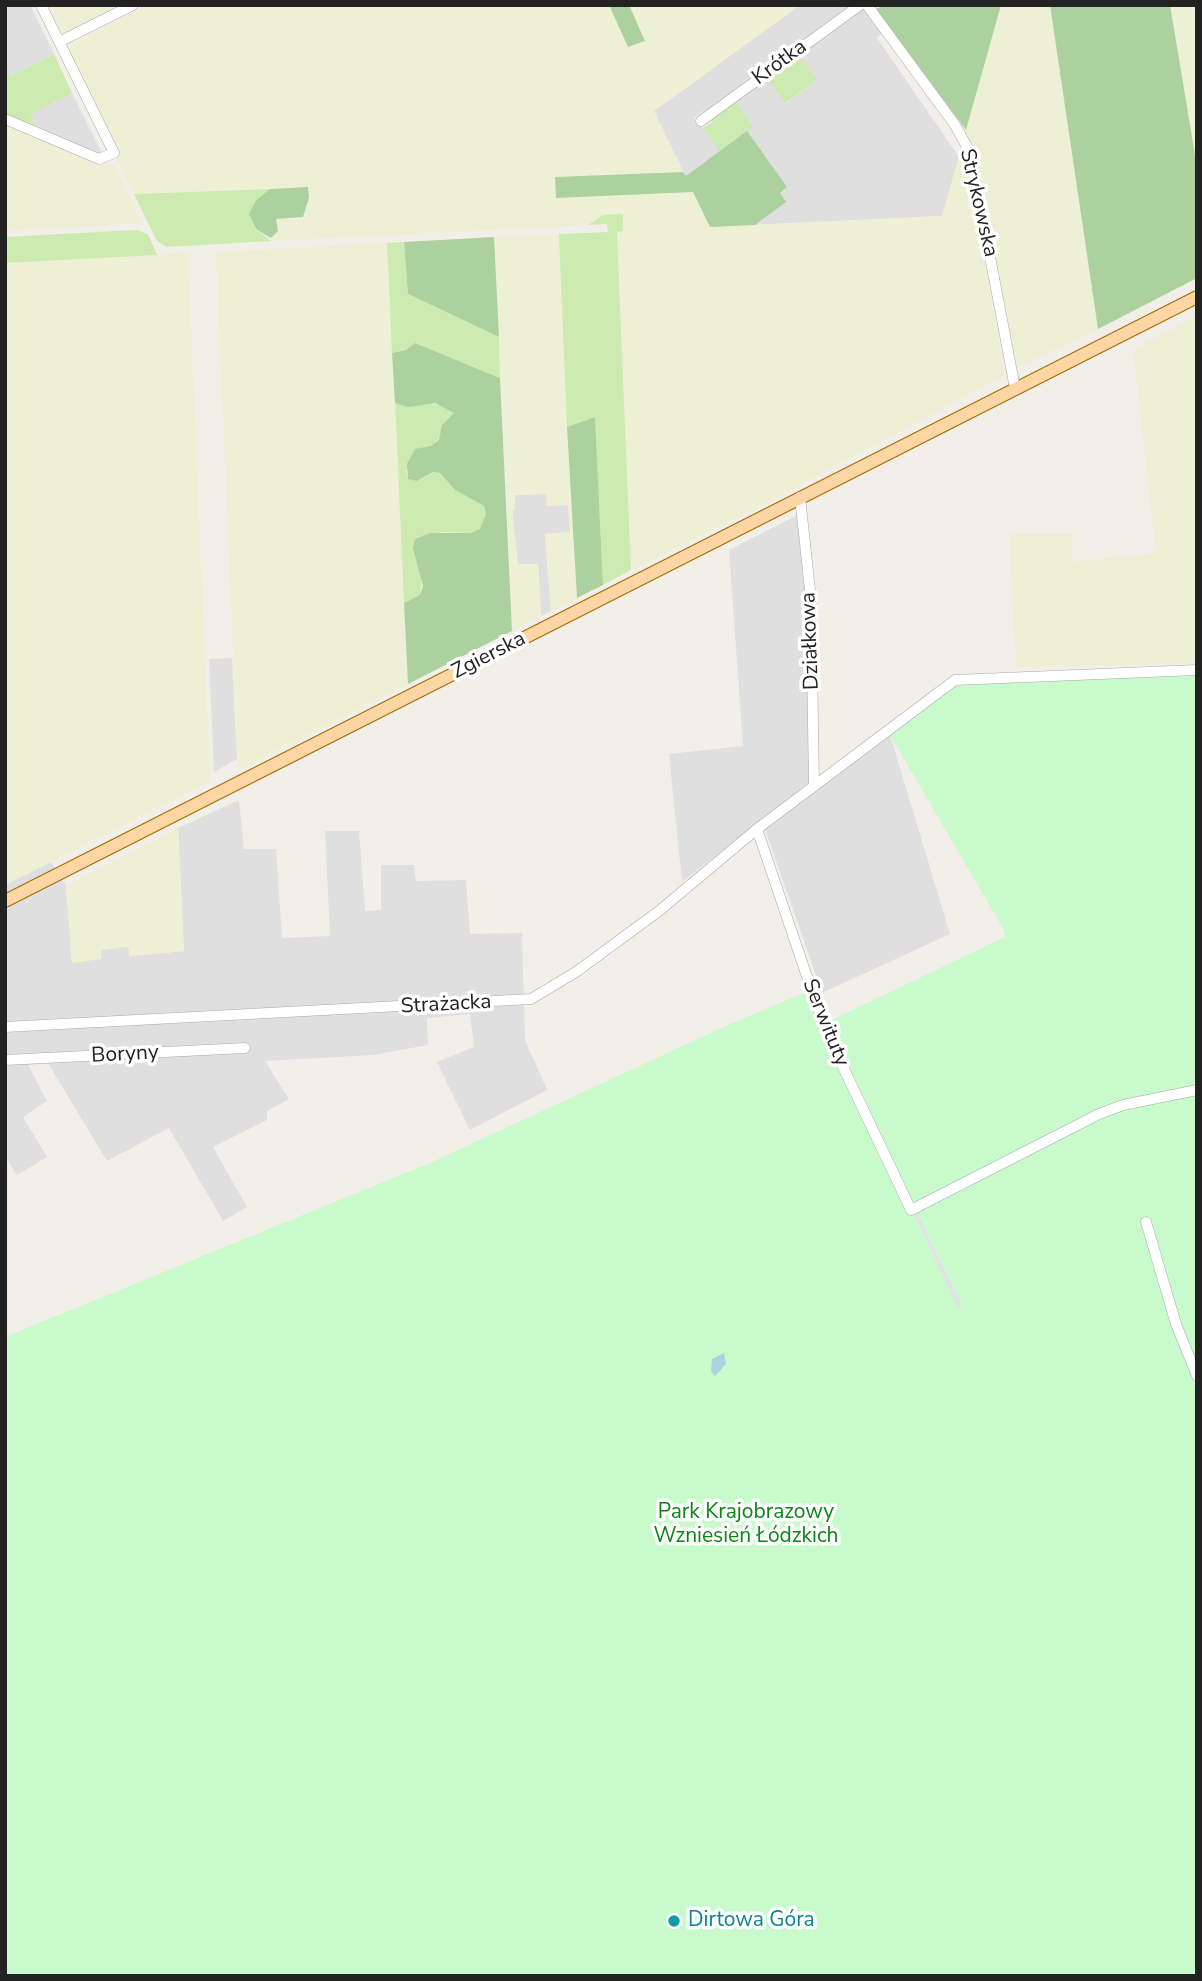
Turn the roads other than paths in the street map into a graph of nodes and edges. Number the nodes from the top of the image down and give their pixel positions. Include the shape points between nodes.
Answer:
1 (41, 5) edge
2 (133, 5) edge
3 (860, 5) edge
4 (867, 5) edge
5 (60, 42) junction
6 (5, 119) edge
7 (701, 121) dead end
8 (1197, 297) edge
9 (1015, 388) junction
10 (800, 497) junction
11 (1197, 670) edge
12 (814, 785) junction
13 (757, 829) junction
14 (5, 901) edge
15 (5, 1027) edge
16 (245, 1048) dead end
17 (5, 1060) edge
18 (1197, 1090) edge
19 (1146, 1222) dead end
20 (1197, 1376) edge

1 - 5 street
2 - 5 street
3 - 7 street, Krótka
4 - 9 street, Strykowska via 970,152
5 - 6 street via 114,153 99,159
8 - 9 main road, Zgierska
9 - 10 main road, Zgierska
10 - 12 street, Działkowa via 811,599
10 - 14 main road, Zgierska
11 - 12 street, Strażacka via 955,680
12 - 13 street, Strażacka
13 - 15 street, Strażacka via 659,911 531,999
13 - 18 street, Serwituty via 824,1027 911,1210 1099,1114
16 - 17 street, Boryny
19 - 20 street via 1175,1324

